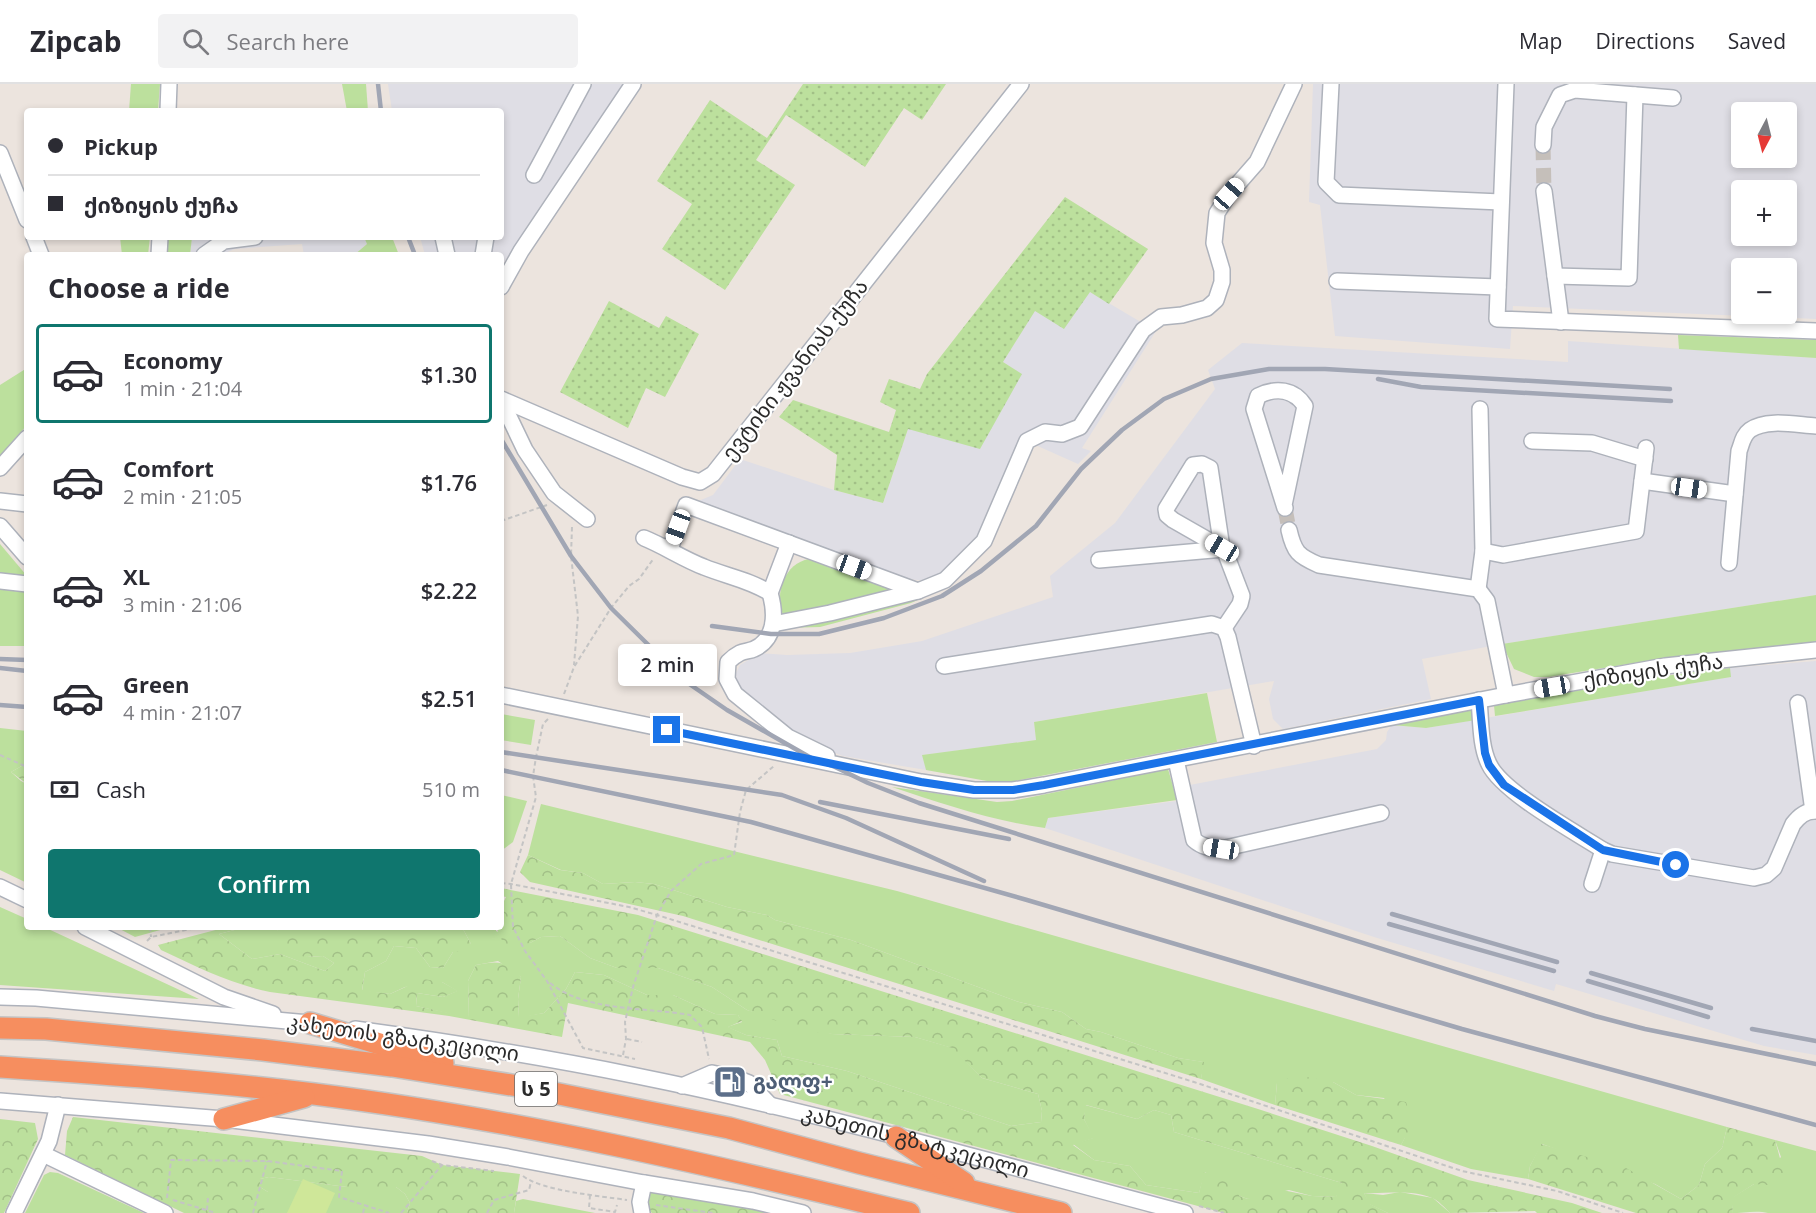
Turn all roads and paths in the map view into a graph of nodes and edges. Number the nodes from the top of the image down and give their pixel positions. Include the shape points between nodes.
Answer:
1 (169, 84) edge
2 (583, 84) edge
3 (633, 84) edge
4 (1021, 84) edge
5 (1294, 84) edge
6 (1331, 84) edge
7 (1506, 84) edge
8 (1635, 95) junction
9 (1673, 98) dead end
10 (168, 108) edge
11 (1543, 145) tunnel mouth
12 (0, 153) edge
13 (534, 175) dead end
14 (1544, 191) tunnel mouth
15 (1502, 201) junction
16 (24, 213) edge
17 (236, 240) edge
18 (209, 252) edge
19 (1555, 276) junction
20 (1337, 281) dead end
21 (504, 282) edge
22 (1498, 287) junction
23 (1561, 322) junction
24 (1816, 331) edge
25 (504, 400) edge
26 (504, 405) edge
27 (1480, 409) dead end
28 (1816, 426) edge
29 (24, 441) edge
30 (1532, 441) dead end
31 (0, 468) edge
32 (1642, 481) junction
33 (1735, 494) junction
34 (560, 498) junction
35 (0, 501) edge
36 (24, 504) edge
37 (1284, 506) joint
38 (574, 510) junction
39 (587, 519) dead end
40 (504, 520) edge
41 (0, 526) edge
42 (1289, 530) tunnel mouth
43 (644, 538) dead end
44 (789, 543) junction
45 (666, 547) junction
46 (1223, 548) junction
47 (1483, 551) junction
48 (24, 554) edge
49 (1099, 560) dead end
50 (1729, 563) dead end
51 (0, 581) edge
52 (24, 584) edge
53 (1478, 589) junction
54 (918, 591) junction
55 (770, 593) junction
56 (773, 624) junction
57 (1224, 628) junction
58 (1816, 650) edge
59 (944, 666) dead end
60 (574, 667) junction
61 (1506, 695) junction
62 (504, 696) edge
63 (1479, 700) junction
64 (1798, 703) dead end
65 (559, 707) junction
66 (1254, 746) junction
67 (776, 752) junction
68 (0, 756) edge
69 (1176, 760) junction
70 (24, 766) edge
71 (851, 767) junction
72 (1814, 811) edge
73 (1381, 813) dead end
74 (1603, 850) junction
75 (504, 884) edge
76 (511, 884) junction
77 (1592, 884) dead end
78 (0, 887) edge
79 (24, 899) edge
80 (657, 915) junction
81 (91, 930) edge
82 (150, 930) edge
83 (186, 930) edge
84 (151, 937) junction
85 (136, 951) junction
86 (547, 981) junction
87 (0, 997) edge
88 (628, 1009) junction
89 (303, 1022) junction
90 (0, 1028) edge
91 (626, 1039) junction
92 (642, 1042) dead end
93 (622, 1056) junction
94 (645, 1061) dead end
95 (0, 1067) edge
96 (725, 1076) junction
97 (682, 1086) junction
98 (524, 1087) junction
99 (315, 1094) junction
100 (0, 1101) edge
101 (58, 1105) junction
102 (771, 1106) junction
103 (224, 1119) junction
104 (896, 1137) junction
105 (43, 1154) junction
106 (267, 1161) junction
107 (432, 1161) dead end
108 (442, 1166) junction
109 (498, 1172) dead end
110 (520, 1174) dead end
111 (259, 1175) dead end
112 (263, 1176) junction
113 (531, 1182) junction
114 (644, 1183) junction
115 (975, 1190) junction
116 (590, 1195) junction
117 (208, 1197) dead end
118 (365, 1205) junction
119 (617, 1205) dead end
120 (641, 1207) edge
121 (207, 1210) junction
122 (14, 1213) edge
123 (165, 1213) edge
124 (216, 1213) edge
125 (253, 1213) edge
126 (363, 1213) edge
127 (388, 1213) edge
128 (401, 1213) edge
129 (487, 1213) edge
130 (713, 1213) edge
131 (803, 1213) edge
132 (909, 1213) edge
133 (1061, 1213) edge
134 (1185, 1213) edge
135 (1623, 1213) edge

1 - 10 street
2 - 13 street
3 - 21 street
4 - 25 street, ევტიხი ჟვანიას ქუჩა via 707,478 700,482 682,477
5 - 54 street via 1257,162 1216,213 1214,243 1222,282 1216,300 1207,308 1161,317 1143,330 1080,427 1062,434 1045,432 1027,441 984,541 945,580
6 - 15 street via 1326,182 1339,195
7 - 15 street
8 - 9 street
8 - 11 street via 1575,90 1560,95 1544,127
8 - 19 street via 1629,278
12 - 16 street
14 - 19 street
15 - 22 street
17 - 18 street via 224,242
19 - 23 street
20 - 22 street
22 - 23 street via 1497,320
23 - 24 street
26 - 34 street via 525,450
27 - 47 street
28 - 33 street via 1772,424 1749,431 1739,451
29 - 31 street
30 - 32 street via 1592,443 1645,453
32 - 33 street
32 - 47 street via 1636,531 1503,555
33 - 50 street
34 - 38 street
34 - 40 path
35 - 36 street
37 - 37 street via 1254,409 1258,396 1269,391 1285,391 1299,397 1305,406
38 - 39 street
38 - 60 path via 571,556 578,616
41 - 48 street
42 - 53 street via 1299,554 1319,565
43 - 45 street
44 - 45 street via 686,505
44 - 54 street
44 - 55 street
45 - 55 street via 702,567
45 - 60 path via 611,608
46 - 46 street via 1167,515 1166,509 1193,465 1210,468
46 - 49 street
46 - 57 street via 1242,596
47 - 53 street
51 - 52 street
53 - 61 street via 1487,601
54 - 56 street
55 - 56 street
56 - 71 street via 767,640 728,662 727,679 735,694 788,737
57 - 59 street via 1212,624
57 - 66 street
58 - 61 street, ქიზიყის ქუჩა via 1665,666
60 - 65 path
61 - 63 street, ქიზიყის ქუჩა
62 - 65 street, ქიზიყის ქუჩა
63 - 66 street, ქიზიყის ქუჩა
63 - 74 street via 1485,753 1504,785
64 - 72 street
65 - 67 street, ქიზიყის ქუჩა
65 - 76 path via 543,724 533,776 536,797
66 - 69 street, ქიზიყის ქუჩა
67 - 71 street, ქიზიყის ქუჩა
67 - 80 path via 774,767 746,790 734,855 701,864 671,891
68 - 70 path
69 - 71 street, ქიზიყის ქუჩა via 1013,790 974,790
69 - 73 street via 1194,840 1200,845 1221,849
72 - 74 street via 1804,813 1793,824 1774,868 1754,878
74 - 77 street
75 - 76 path
76 - 80 path
76 - 86 path via 513,927
78 - 79 street
80 - 88 path
80 - 135 path via 1194,1082 1462,1171 1557,1191
81 - 85 street
82 - 84 path
83 - 84 path
84 - 85 path
85 - 89 street via 224,997
86 - 88 path via 571,996
86 - 93 path via 583,1048
87 - 89 street, კახეთის გზატკეცილი
88 - 91 path
88 - 96 path via 690,1015 702,1027
89 - 97 street, კახეთის გზატკეცილი via 450,1042
89 - 98 highway
90 - 98 highway, კახეთის გზატკეცილი / ს 5 via 263,1050
91 - 92 path
91 - 93 path
93 - 94 path
95 - 99 highway, ს 5
96 - 97 street
96 - 102 street via 749,1083
97 - 102 street, კახეთის გზატკეცილი
98 - 115 highway, კახეთის გზატკეცილი / ს 5 via 729,1128
99 - 103 highway
99 - 132 highway, ს 5 via 668,1156
100 - 101 street
101 - 103 street
101 - 105 street
102 - 104 street, კახეთის გზატკეცილი
103 - 114 street via 428,1144
104 - 115 highway
104 - 134 street, კახეთის გზატკეცილი
105 - 122 street
105 - 123 street
106 - 112 path
106 - 118 path via 342,1171 339,1197
106 - 121 path via 171,1160 167,1198
107 - 108 path
108 - 109 path
108 - 128 path
110 - 113 path
111 - 112 path
112 - 125 path
113 - 116 path
113 - 129 path via 529,1190 494,1200
114 - 120 street
114 - 131 street
115 - 133 highway, კახეთის გზატკეცილი / ს 5
116 - 119 path via 589,1208 615,1212
116 - 120 path
117 - 121 path
118 - 126 path
118 - 127 path
120 - 130 path
121 - 124 path

